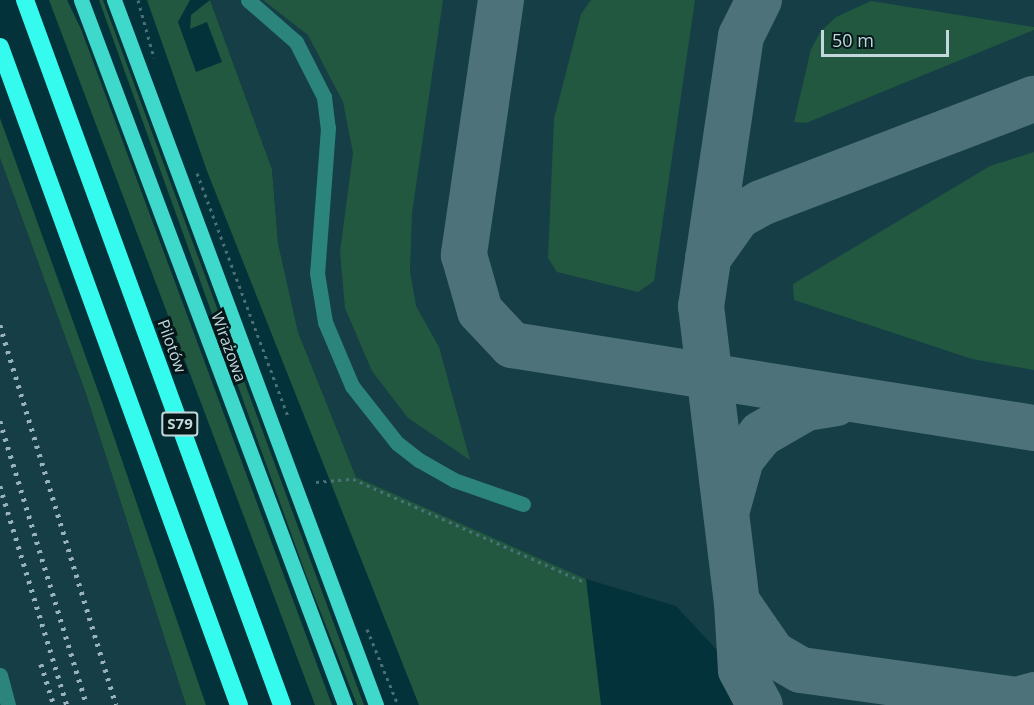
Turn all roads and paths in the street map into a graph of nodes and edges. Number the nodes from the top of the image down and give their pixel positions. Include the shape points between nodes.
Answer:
1 (25, 0) edge
2 (81, 0) edge
3 (114, 0) edge
4 (138, 0) edge
5 (248, 0) edge
6 (0, 47) edge
7 (158, 69) dead end
8 (191, 162) dead end
9 (292, 428) dead end
10 (311, 481) dead end
11 (316, 482) dead end
12 (315, 492) dead end
13 (523, 504) dead end
14 (582, 581) dead end
15 (363, 619) dead end
16 (0, 675) edge
17 (8, 705) edge
18 (239, 705) edge
19 (282, 705) edge
20 (345, 705) edge
21 (376, 705) edge
22 (398, 705) edge

1 - 19 highway, Pilotów / S79
2 - 20 main road, Wirażowa
3 - 21 main road, Wirażowa
4 - 7 path
5 - 13 lane via 296,42 324,97 328,128 317,273 324,322 352,386 397,443 419,460 454,480
6 - 18 highway, S79
8 - 9 path
10 - 12 path
11 - 14 path via 353,479
15 - 22 path
16 - 17 lane

